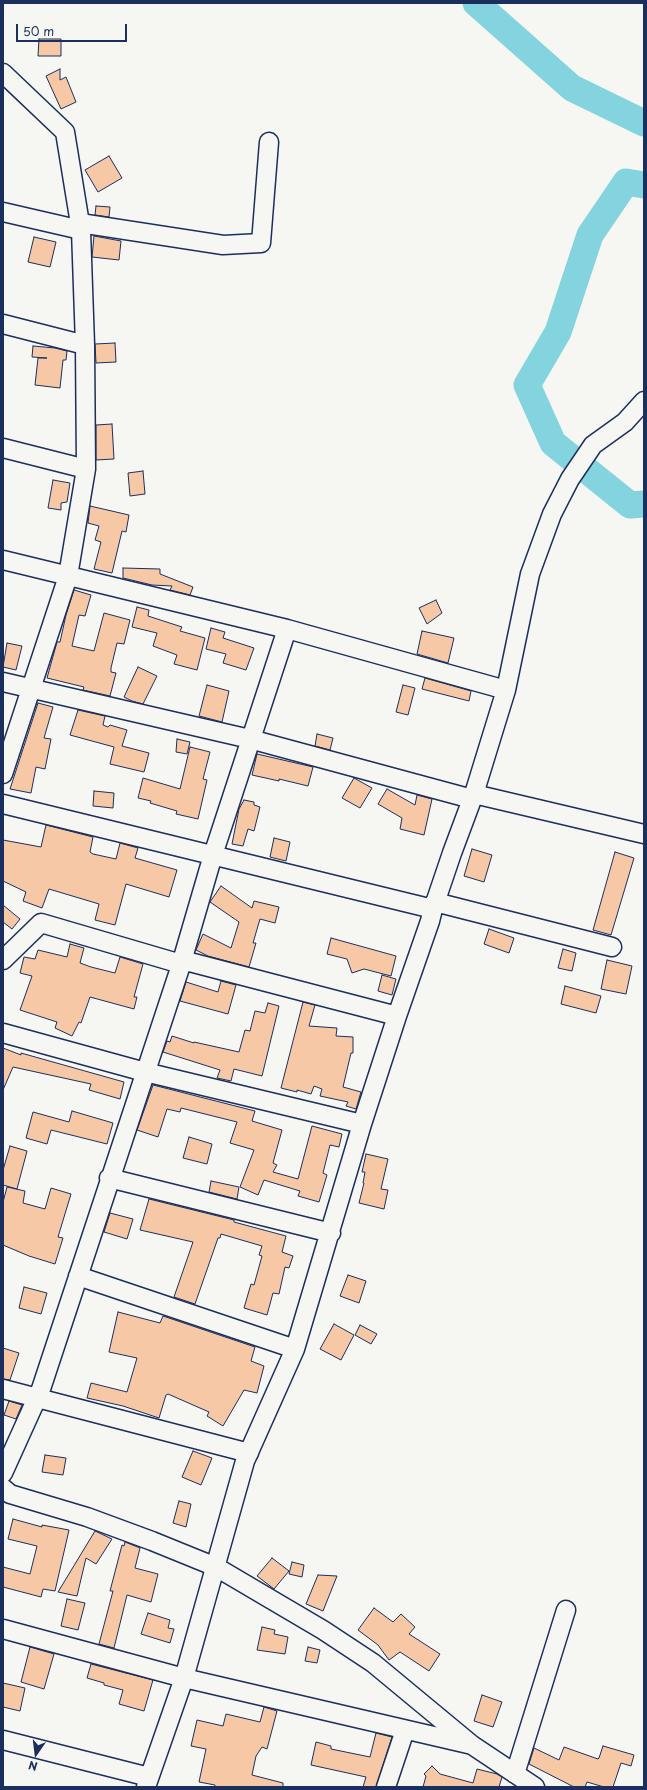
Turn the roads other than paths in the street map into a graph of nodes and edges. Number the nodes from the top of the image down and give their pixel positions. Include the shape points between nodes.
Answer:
1 (3, 73) edge
2 (269, 142) dead end
3 (3, 212) edge
4 (80, 227) junction
5 (3, 324) edge
6 (85, 345) junction
7 (644, 401) edge
8 (3, 448) edge
9 (86, 469) junction
10 (3, 560) edge
11 (68, 576) junction
12 (287, 629) junction
13 (3, 682) edge
14 (31, 690) junction
15 (506, 690) junction
16 (250, 740) junction
17 (3, 774) edge
18 (473, 796) junction
19 (3, 804) edge
20 (644, 834) edge
21 (213, 856) junction
22 (434, 906) junction
23 (612, 947) dead end
24 (3, 960) edge
25 (181, 962) junction
26 (397, 1016) junction
27 (3, 1033) edge
28 (145, 1072) junction
29 (362, 1124) junction
30 (109, 1178) junction
31 (331, 1233) junction
32 (78, 1276) junction
33 (295, 1349) junction
34 (3, 1389) edge
35 (36, 1398) junction
36 (249, 1453) junction
37 (3, 1473) edge
38 (5, 1497) edge
39 (216, 1567) junction
40 (566, 1610) dead end
41 (3, 1629) edge
42 (184, 1678) junction
43 (405, 1730) junction
44 (3, 1740) edge
45 (472, 1745) junction
46 (515, 1774) junction
47 (148, 1782) edge
48 (386, 1787) edge
49 (536, 1787) edge

1 - 4 street via 65,132
2 - 4 street via 261,244 223,245
3 - 4 street
4 - 6 street
5 - 6 street
6 - 9 street
7 - 15 street via 625,422 594,445 570,479 552,514 530,574
8 - 9 street
9 - 11 street
10 - 11 street
11 - 12 street
11 - 14 street
12 - 15 street
12 - 16 street
13 - 14 street
14 - 16 street
14 - 17 street
15 - 18 street
16 - 18 street
16 - 21 street
18 - 20 street
18 - 22 street
19 - 21 street
21 - 22 street
21 - 25 street
22 - 23 street
22 - 26 street
24 - 25 street via 41,923
25 - 26 street
25 - 28 street
26 - 29 street
27 - 28 street
28 - 29 street
28 - 30 street
29 - 31 street
30 - 31 street
30 - 32 street
31 - 33 street
32 - 33 street
32 - 35 street
33 - 36 street
34 - 35 street
35 - 36 street
35 - 37 street
36 - 39 street
38 - 39 street via 87,1517
39 - 42 street
39 - 45 street via 373,1663
40 - 46 street
41 - 42 street
42 - 43 street
42 - 47 street
43 - 45 street
43 - 48 street
44 - 47 street
45 - 46 street
46 - 49 street

